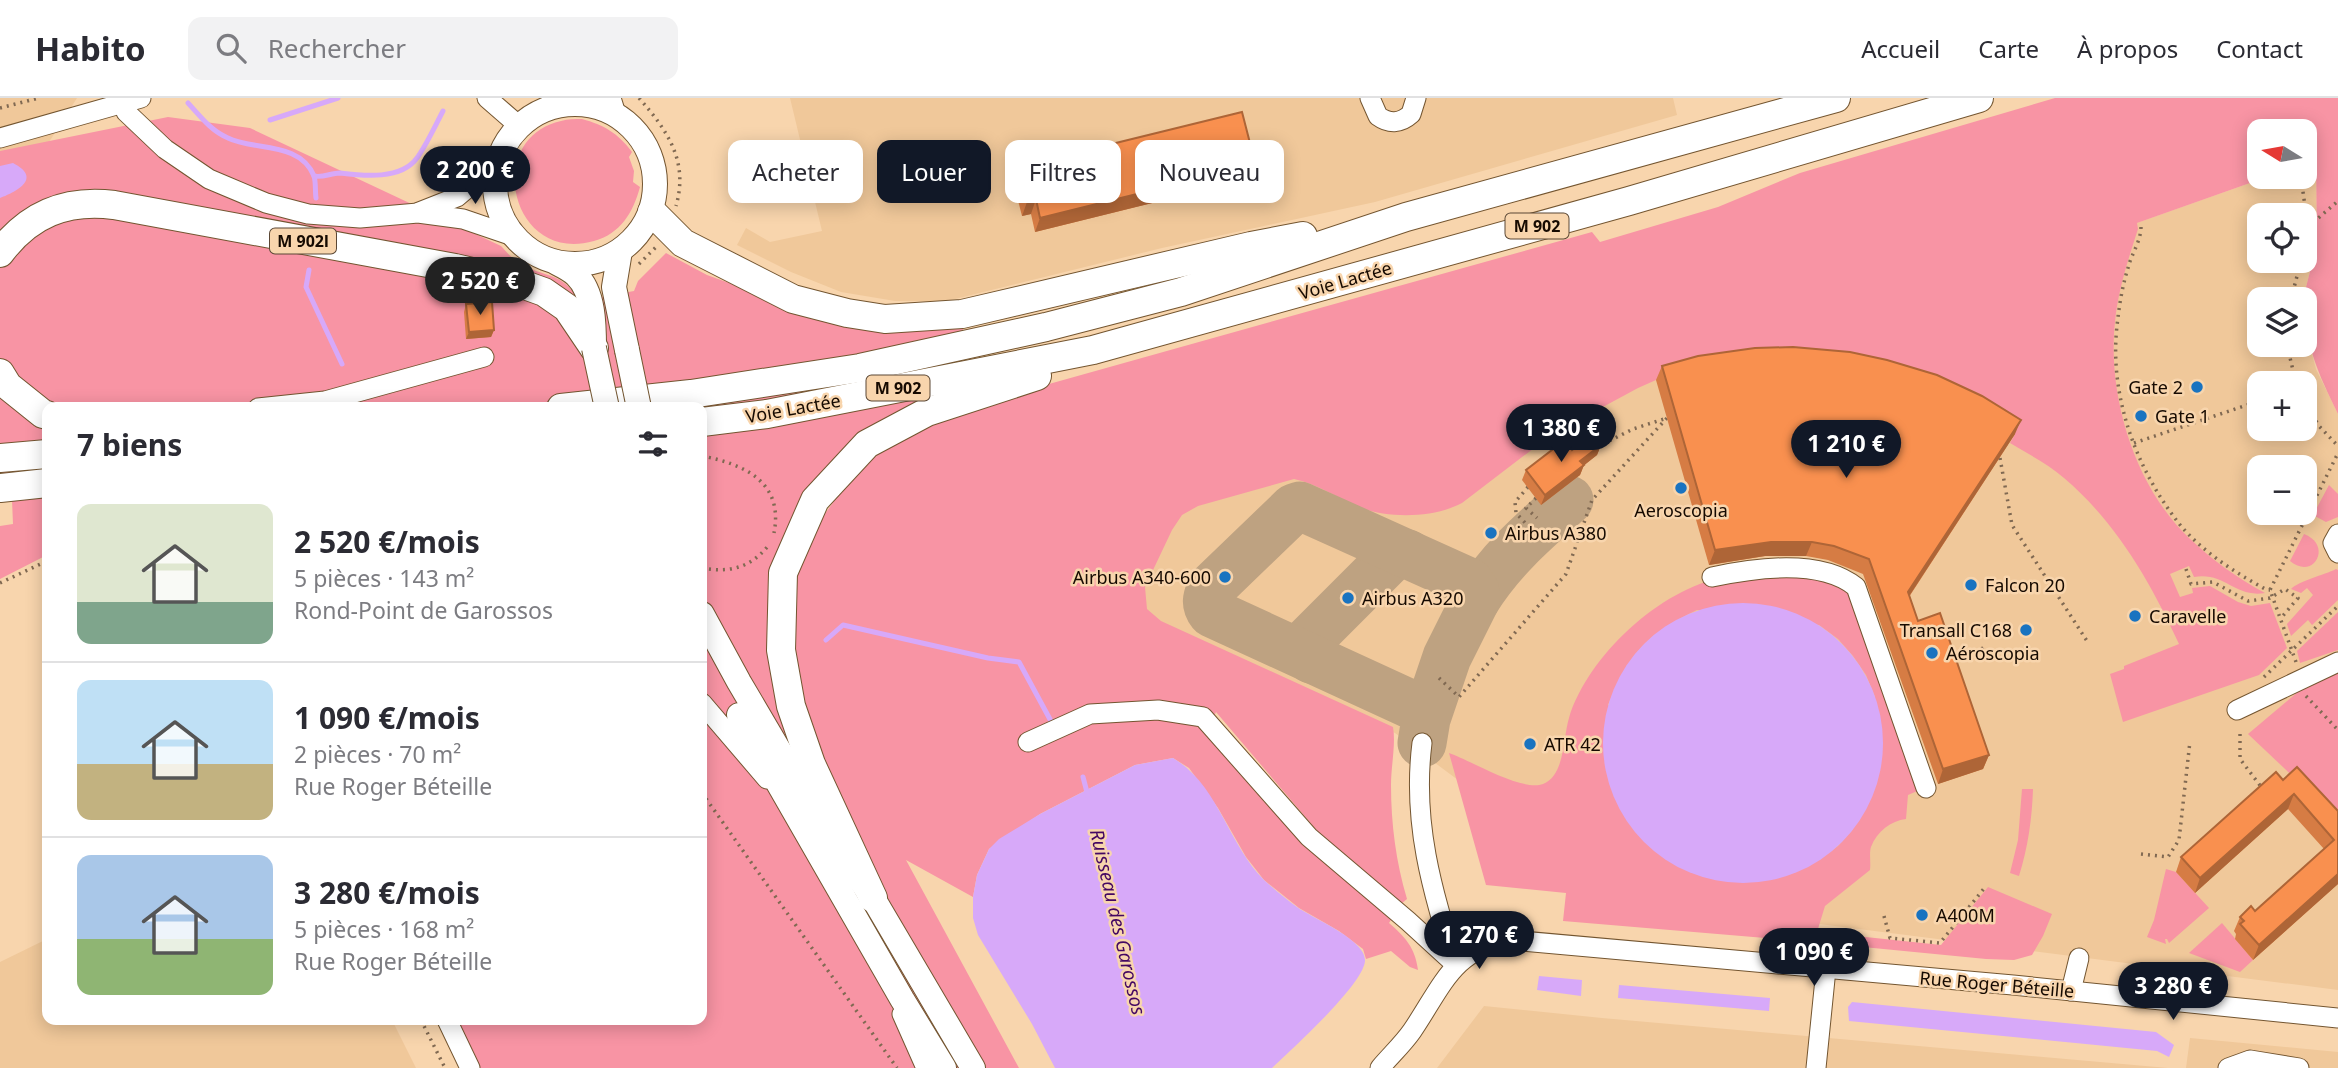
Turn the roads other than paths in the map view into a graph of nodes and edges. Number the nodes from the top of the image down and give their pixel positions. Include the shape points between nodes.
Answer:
1 (487, 98) edge
2 (1370, 98) edge
3 (1416, 98) edge
4 (1836, 98) edge
5 (1979, 98) edge
6 (132, 100) edge
7 (613, 106) edge
8 (518, 125) junction
9 (0, 138) edge
10 (497, 163) junction
11 (664, 210) junction
12 (418, 213) junction
13 (1406, 217) junction
14 (513, 236) junction
15 (0, 253) edge
16 (627, 259) junction
17 (557, 262) junction
18 (594, 348) junction
19 (1093, 350) junction
20 (484, 357) dead end
21 (0, 373) edge
22 (315, 402) edge
23 (606, 402) edge
24 (617, 402) edge
25 (638, 402) edge
26 (42, 413) edge
27 (707, 421) edge
28 (42, 454) edge
29 (0, 458) edge
30 (42, 484) edge
31 (0, 488) edge
32 (2338, 534) edge
33 (2338, 553) edge
34 (1712, 576) dead end
35 (707, 623) edge
36 (707, 659) edge
37 (2338, 662) edge
38 (2243, 707) dead end
39 (707, 709) edge
40 (1028, 742) dead end
41 (1422, 743) dead end
42 (1926, 788) dead end
43 (790, 806) junction
44 (873, 898) junction
45 (2079, 958) dead end
46 (1455, 964) junction
47 (1826, 969) junction
48 (2071, 991) junction
49 (902, 999) junction
50 (2338, 1018) edge
51 (449, 1025) edge
52 (470, 1068) edge
53 (926, 1068) edge
54 (944, 1068) edge
55 (974, 1068) edge
56 (1380, 1068) edge
57 (1816, 1068) edge
58 (2228, 1068) edge
59 (2299, 1068) edge

1 - 8 street
2 - 3 street via 1378,116 1391,122 1405,119
4 - 13 highway, Voie Lactée / M 902
5 - 19 highway, Voie Lactée / M 902
6 - 9 street
6 - 12 street via 126,112 165,149 209,179 266,203 308,214 360,218
7 - 8 main road via 564,103
7 - 11 main road via 646,146 654,168 655,191
8 - 10 main road
10 - 12 street via 457,197
10 - 14 main road via 494,188 500,214
11 - 13 highway via 683,243 793,299 885,319 962,313 1251,246
11 - 16 main road via 632,240
12 - 14 street via 463,219
13 - 24 highway, Voie Lactée / M 902 via 1181,292 962,347 860,368
14 - 17 main road via 534,254
15 - 18 highway, M 902l via 34,220 61,207 89,202 114,205 519,283 544,292 566,308
16 - 17 main road
16 - 25 main road, bridge via 614,286
17 - 18 main road via 577,275 587,294
18 - 23 main road, bridge
19 - 27 highway, Voie Lactée / M 902 via 767,414
19 - 44 highway via 1051,371 927,412 867,444 815,500 783,573 781,650 790,706 811,764
20 - 22 street
21 - 26 highway via 8,386
28 - 29 highway
30 - 31 highway
32 - 33 street via 2333,543
34 - 42 street via 1785,568 1826,573 1856,587
35 - 44 main road via 834,842
36 - 43 main road
37 - 38 street
39 - 43 street
40 - 46 street via 1090,714 1158,710 1203,717 1309,837
41 - 46 street via 1418,804 1436,903
43 - 49 main road
44 - 55 main road
45 - 48 street
46 - 47 street, Rue Roger Béteille via 1490,942 1511,940
46 - 56 street, Rue Roger Béteille via 1409,1034
47 - 48 street, Rue Roger Béteille
47 - 57 street
48 - 50 street, Rue Roger Béteille
49 - 53 street via 902,1016
49 - 54 main road
51 - 52 street
58 - 59 street via 2250,1060

